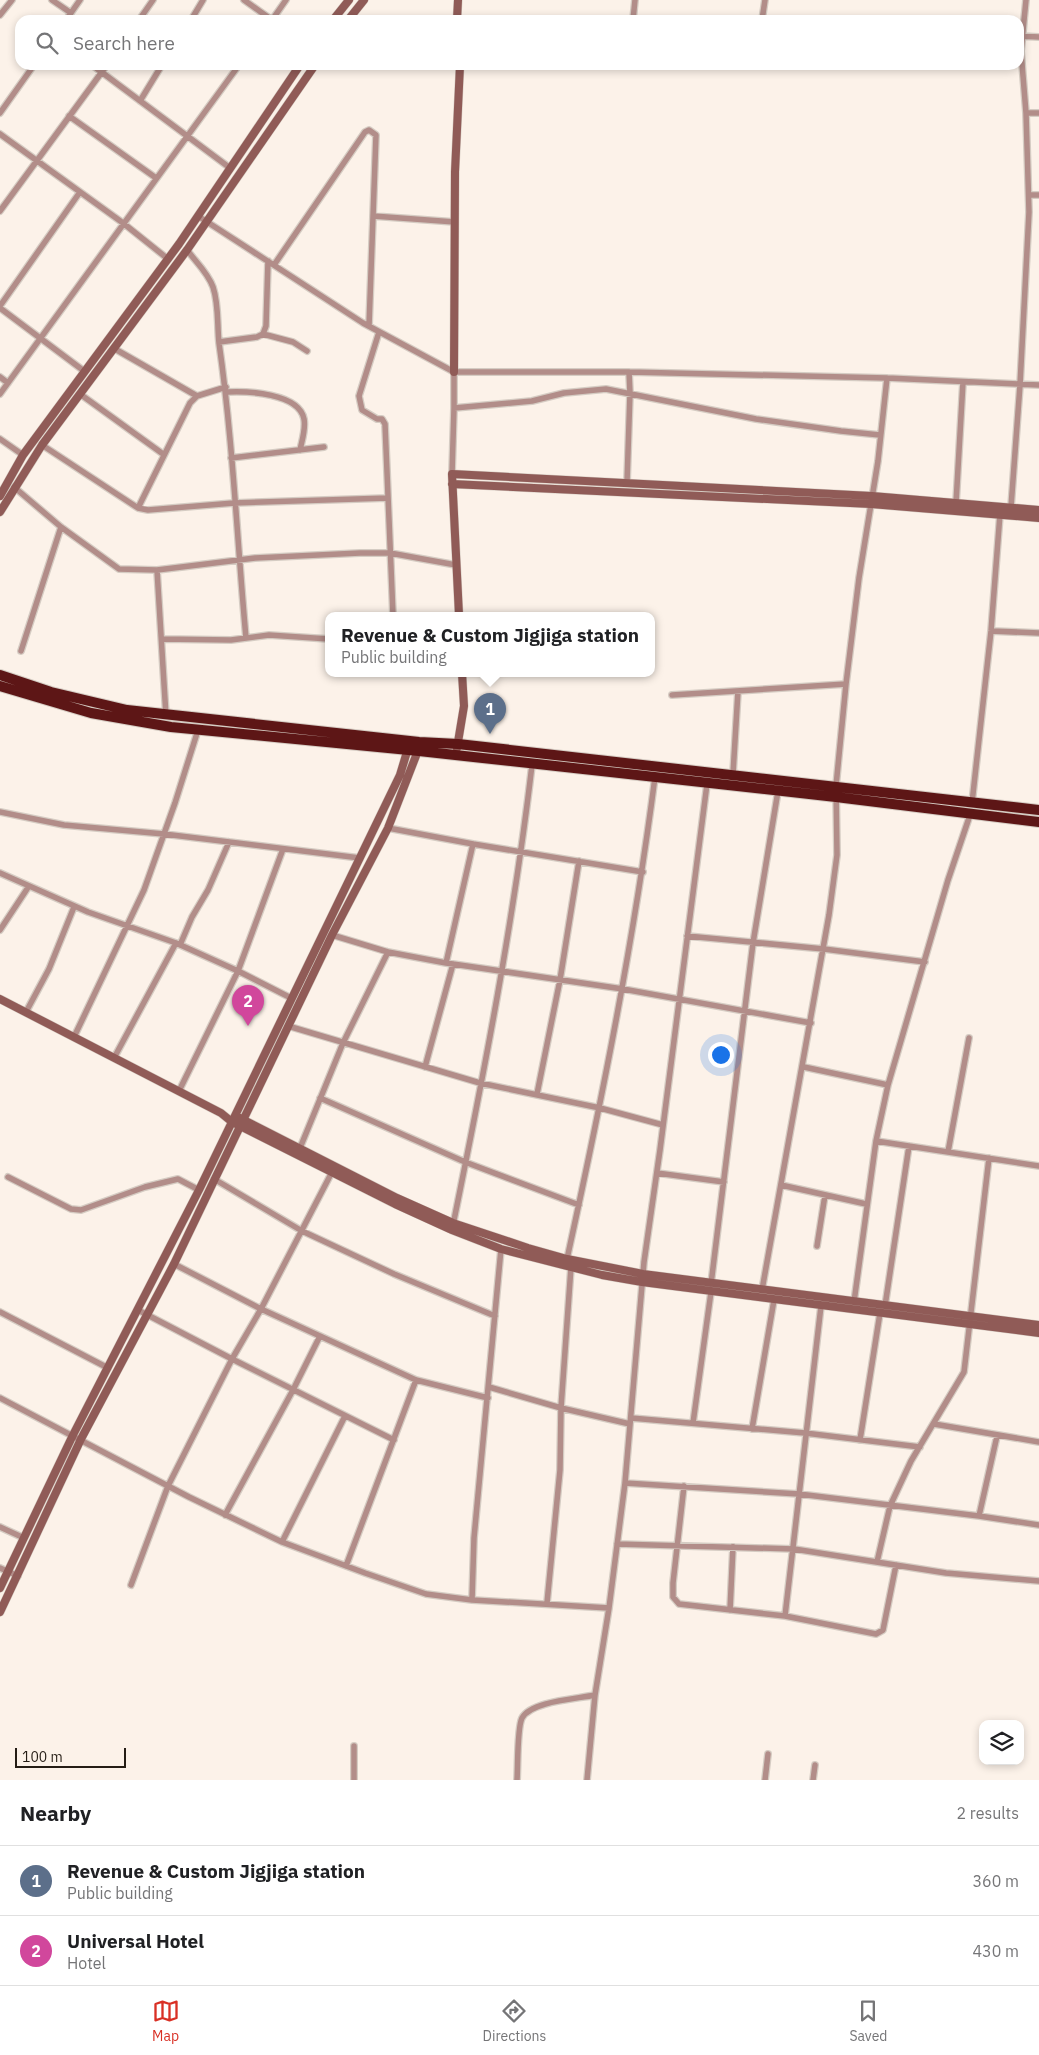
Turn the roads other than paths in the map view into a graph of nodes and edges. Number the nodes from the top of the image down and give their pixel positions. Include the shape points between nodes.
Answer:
1 (12, 0) edge
2 (52, 0) edge
3 (80, 0) edge
4 (153, 0) edge
5 (203, 0) edge
6 (244, 0) edge
7 (286, 0) edge
8 (349, 0) edge
9 (364, 0) edge
10 (458, 0) edge
11 (634, 0) edge
12 (765, 0) edge
13 (1026, 0) edge
14 (71, 13) joint
15 (0, 15) edge
16 (142, 15) edge
17 (193, 15) edge
18 (265, 15) edge
19 (276, 15) edge
20 (338, 15) edge
21 (352, 15) edge
22 (457, 15) edge
23 (633, 15) edge
24 (763, 15) edge
25 (1024, 15) edge
26 (1024, 36) edge
27 (1039, 37) edge
28 (30, 70) edge
29 (98, 70) edge
30 (159, 70) edge
31 (235, 70) edge
32 (297, 70) edge
33 (313, 70) edge
34 (460, 70) edge
35 (1023, 70) edge
36 (101, 72) junction
37 (140, 101) junction
38 (0, 113) edge
39 (1026, 113) junction
40 (1039, 113) edge
41 (69, 116) junction
42 (0, 134) edge
43 (187, 136) junction
44 (36, 160) junction
45 (230, 168) junction
46 (156, 178) junction
47 (80, 192) junction
48 (1029, 195) junction
49 (1039, 195) edge
50 (0, 211) edge
51 (198, 216) junction
52 (373, 216) junction
53 (207, 221) junction
54 (455, 222) junction
55 (123, 223) junction
56 (186, 250) junction
57 (168, 259) junction
58 (271, 263) junction
59 (0, 307) edge
60 (368, 326) junction
61 (380, 332) junction
62 (263, 334) junction
63 (40, 338) junction
64 (219, 342) junction
65 (115, 350) junction
66 (306, 351) dead end
67 (84, 371) junction
68 (454, 372) junction
69 (629, 372) junction
70 (0, 377) edge
71 (887, 378) junction
72 (963, 382) junction
73 (8, 383) junction
74 (1020, 385) junction
75 (1039, 385) edge
76 (226, 389) junction
77 (630, 393) junction
78 (0, 394) edge
79 (80, 394) junction
80 (197, 396) junction
81 (454, 408) junction
82 (880, 435) junction
83 (0, 439) edge
84 (42, 445) junction
85 (324, 447) dead end
86 (300, 450) junction
87 (163, 454) junction
88 (23, 455) junction
89 (231, 458) junction
90 (452, 474) junction
91 (627, 482) junction
92 (452, 484) junction
93 (14, 487) junction
94 (0, 496) edge
95 (872, 496) junction
96 (388, 498) junction
97 (956, 502) junction
98 (234, 503) junction
99 (871, 504) junction
100 (1011, 507) junction
101 (138, 508) junction
102 (1039, 510) edge
103 (0, 512) edge
104 (1000, 514) junction
105 (1039, 518) edge
106 (61, 527) junction
107 (390, 553) junction
108 (238, 560) junction
109 (456, 565) junction
110 (157, 570) junction
111 (393, 612) edge
112 (459, 612) edge
113 (991, 631) junction
114 (1039, 633) edge
115 (162, 638) junction
116 (246, 638) junction
117 (325, 639) edge
118 (21, 651) dead end
119 (0, 675) edge
120 (462, 677) edge
121 (846, 684) junction
122 (0, 686) edge
123 (738, 691) junction
124 (672, 695) dead end
125 (166, 716) junction
126 (198, 730) junction
127 (458, 744) junction
128 (414, 746) junction
129 (455, 755) junction
130 (532, 765) junction
131 (733, 774) junction
132 (655, 778) junction
133 (706, 784) junction
134 (778, 791) junction
135 (836, 792) junction
136 (972, 804) junction
137 (1039, 810) edge
138 (0, 812) edge
139 (970, 815) junction
140 (1039, 822) edge
141 (388, 828) junction
142 (164, 834) junction
143 (229, 842) junction
144 (473, 844) junction
145 (284, 849) junction
146 (522, 851) junction
147 (360, 858) junction
148 (579, 861) junction
149 (643, 872) junction
150 (0, 873) edge
151 (29, 886) junction
152 (74, 907) junction
153 (127, 926) junction
154 (0, 930) edge
155 (332, 935) junction
156 (687, 936) junction
157 (753, 943) junction
158 (178, 944) junction
159 (824, 949) junction
160 (388, 952) junction
161 (925, 962) junction
162 (450, 964) junction
163 (502, 970) junction
164 (238, 971) junction
165 (560, 980) junction
166 (623, 989) junction
167 (290, 998) junction
168 (0, 999) edge
169 (679, 1000) junction
170 (744, 1011) junction
171 (26, 1012) junction
172 (811, 1023) junction
173 (288, 1026) junction
174 (74, 1037) junction
175 (969, 1038) dead end
176 (343, 1043) junction
177 (114, 1058) junction
178 (426, 1067) junction
179 (804, 1067) junction
180 (480, 1083) junction
181 (888, 1085) junction
182 (179, 1091) junction
183 (537, 1094) junction
184 (320, 1098) junction
185 (600, 1108) junction
186 (234, 1119) junction
187 (242, 1123) junction
188 (663, 1125) junction
189 (876, 1141) junction
190 (909, 1146) junction
191 (300, 1148) junction
192 (948, 1152) junction
193 (989, 1158) junction
194 (464, 1162) junction
195 (1039, 1166) edge
196 (332, 1172) junction
197 (657, 1172) junction
198 (8, 1177) dead end
199 (214, 1179) junction
200 (724, 1182) junction
201 (781, 1185) junction
202 (200, 1190) junction
203 (825, 1195) junction
204 (579, 1204) junction
205 (866, 1204) junction
206 (452, 1226) junction
207 (302, 1231) junction
208 (817, 1246) dead end
209 (502, 1249) junction
210 (567, 1259) junction
211 (174, 1264) junction
212 (571, 1268) junction
213 (643, 1278) junction
214 (711, 1288) junction
215 (762, 1290) junction
216 (774, 1300) junction
217 (854, 1302) junction
218 (821, 1306) junction
219 (884, 1306) junction
220 (261, 1309) junction
221 (138, 1310) junction
222 (0, 1312) edge
223 (880, 1313) junction
224 (147, 1314) junction
225 (495, 1316) junction
226 (971, 1320) junction
227 (1039, 1325) edge
228 (1039, 1333) edge
229 (320, 1336) junction
230 (232, 1359) junction
231 (108, 1368) junction
232 (416, 1380) junction
233 (489, 1387) junction
234 (293, 1390) junction
235 (0, 1398) edge
236 (488, 1398) junction
237 (561, 1408) junction
238 (345, 1416) junction
239 (631, 1421) junction
240 (693, 1423) junction
241 (934, 1424) junction
242 (752, 1429) junction
243 (805, 1433) junction
244 (73, 1435) junction
245 (997, 1436) junction
246 (82, 1439) junction
247 (394, 1440) junction
248 (860, 1440) junction
249 (1039, 1442) edge
250 (920, 1447) junction
251 (624, 1483) junction
252 (168, 1486) junction
253 (684, 1486) junction
254 (799, 1494) junction
255 (890, 1506) junction
256 (225, 1515) junction
257 (979, 1516) junction
258 (1039, 1525) edge
259 (0, 1527) edge
260 (24, 1538) junction
261 (282, 1542) junction
262 (616, 1544) junction
263 (678, 1545) junction
264 (733, 1547) junction
265 (794, 1549) junction
266 (877, 1562) junction
267 (896, 1565) junction
268 (346, 1566) junction
269 (0, 1568) edge
270 (8, 1572) junction
271 (18, 1576) junction
272 (1039, 1581) edge
273 (131, 1585) dead end
274 (0, 1588) edge
275 (472, 1600) junction
276 (547, 1603) junction
277 (609, 1608) junction
278 (730, 1610) junction
279 (0, 1612) edge
280 (785, 1616) junction
281 (595, 1696) junction
282 (354, 1746) dead end
283 (768, 1754) dead end
284 (815, 1765) dead end
285 (354, 1780) edge
286 (517, 1780) edge
287 (587, 1780) edge
288 (765, 1780) edge
289 (814, 1780) edge

1 - 15 street
2 - 14 street
3 - 14 street
4 - 16 street
5 - 17 street
6 - 18 street
7 - 19 street
8 - 20 main road
9 - 21 main road
10 - 22 main road
11 - 23 street
12 - 24 street
13 - 25 street
26 - 27 street
28 - 38 street
29 - 36 street
30 - 37 street
31 - 43 street
32 - 45 main road
33 - 53 main road
34 - 54 main road
35 - 39 street
36 - 37 street
36 - 41 street
37 - 43 street
39 - 40 street
39 - 48 street
41 - 44 street
41 - 46 street
42 - 44 street
43 - 45 street
43 - 46 street
44 - 47 street
44 - 50 street
45 - 51 main road
46 - 55 street
47 - 55 street
47 - 59 street
48 - 49 street
48 - 74 street
51 - 53 street
51 - 57 main road
52 - 54 street
52 - 58 street via 376,135 369,130
52 - 60 street
53 - 56 main road
53 - 58 street
54 - 68 main road
55 - 57 street
55 - 63 street
56 - 64 street via 212,286 216,297
56 - 65 main road
57 - 67 main road
58 - 60 street
58 - 62 street
59 - 63 street
60 - 61 street
61 - 68 street
61 - 96 street via 359,396 362,410 382,419 385,424
62 - 64 street
62 - 66 street via 293,342
63 - 67 street
63 - 73 street
64 - 76 street
65 - 79 main road
65 - 80 street
67 - 88 main road
68 - 69 street
68 - 81 street
69 - 71 street
69 - 77 street
70 - 73 street
71 - 72 street
71 - 82 street
72 - 74 street
72 - 97 street
73 - 78 street
74 - 75 street
74 - 100 street
76 - 80 street
76 - 86 street via 277,396 298,408 304,417 305,430
76 - 89 street
77 - 81 street via 606,389 564,393 532,401
77 - 82 street via 756,419
77 - 91 street
79 - 84 main road
79 - 87 street
80 - 87 street
81 - 90 street
82 - 95 street
83 - 88 street
84 - 93 main road
84 - 101 street
85 - 86 street
86 - 89 street
87 - 101 street
88 - 94 main road
89 - 98 street
90 - 91 main road
90 - 92 main road
91 - 95 main road
92 - 99 main road
92 - 109 main road
93 - 103 main road
93 - 106 street
95 - 97 main road
95 - 99 street
96 - 98 street
96 - 107 street
97 - 100 main road
98 - 101 street via 148,510
98 - 108 street
99 - 104 main road
99 - 121 street via 858,578
100 - 102 main road
104 - 105 main road
104 - 113 street
106 - 110 street via 119,570
106 - 118 street
107 - 108 street
107 - 109 street
107 - 111 street
108 - 110 street
108 - 116 street
109 - 112 main road
110 - 115 street
113 - 114 street
113 - 136 street
115 - 116 street
115 - 125 street
116 - 117 street via 269,635
119 - 125 highway via 102,705
120 - 127 main road via 464,706
121 - 123 street
121 - 135 street
122 - 126 highway via 90,714
123 - 124 street
123 - 131 street
125 - 128 highway
126 - 128 highway
126 - 142 street
127 - 128 highway
127 - 129 main road
127 - 131 highway
128 - 129 highway
128 - 141 main road
128 - 147 main road
129 - 130 highway
130 - 132 highway
130 - 146 street
131 - 135 highway
132 - 133 highway
132 - 149 street
133 - 134 highway
133 - 156 street
134 - 135 highway
134 - 157 street
135 - 136 highway
135 - 139 highway
135 - 159 street via 837,855
136 - 137 highway
138 - 142 street via 64,825
139 - 140 highway
139 - 161 street
141 - 144 street
141 - 155 main road
142 - 143 street
142 - 153 street
143 - 145 street
143 - 158 street via 208,890
144 - 146 street
144 - 162 street
145 - 147 street
145 - 164 street
146 - 148 street
146 - 163 street
147 - 167 main road
148 - 149 street
148 - 165 street
149 - 166 street
150 - 151 street
151 - 152 street
151 - 154 street
152 - 153 street
152 - 171 street via 49,969
153 - 158 street
153 - 174 street
155 - 160 street
155 - 173 main road
156 - 157 street
156 - 169 street
157 - 159 street
157 - 170 street
158 - 164 street
158 - 177 street
159 - 161 street
159 - 172 street
160 - 162 street
160 - 176 street
161 - 181 street
162 - 163 street
162 - 178 street
163 - 165 street
163 - 180 street
164 - 167 street
164 - 182 street
165 - 166 street
165 - 183 street
166 - 169 street
166 - 185 street
167 - 186 main road
168 - 171 main road
169 - 170 street
169 - 188 street
170 - 172 street
170 - 200 street
171 - 174 main road
172 - 179 street
173 - 176 street
173 - 187 main road
174 - 177 main road
175 - 192 street
176 - 178 street
176 - 184 street
177 - 182 main road
178 - 180 street
179 - 181 street
179 - 201 street
180 - 183 street
180 - 194 street
181 - 189 street
182 - 186 main road
183 - 185 street
184 - 191 street
184 - 194 street
185 - 188 street
185 - 204 street
186 - 187 main road
186 - 202 main road
187 - 191 main road
187 - 196 main road
187 - 199 main road
188 - 197 street
189 - 190 street
189 - 205 street
190 - 192 street
190 - 219 street
191 - 206 main road
192 - 193 street
193 - 195 street
193 - 226 street
194 - 204 street
194 - 206 street
196 - 206 main road via 395,1204
196 - 207 street
197 - 200 street
197 - 213 street
198 - 202 street via 71,1209 81,1210 178,1179
199 - 207 street
199 - 211 main road
200 - 214 street
201 - 203 street
201 - 215 street
202 - 221 main road
203 - 205 street
203 - 208 street
204 - 210 street
205 - 217 street
206 - 209 main road
206 - 210 main road
207 - 220 street
207 - 225 street
209 - 212 main road
209 - 225 street
210 - 213 main road
211 - 220 street
211 - 224 main road
212 - 213 main road
212 - 237 street
213 - 214 main road
213 - 239 street
214 - 215 main road
214 - 216 main road
214 - 240 street
215 - 217 main road
216 - 218 main road
216 - 242 street
217 - 219 main road
218 - 223 main road
218 - 243 street
219 - 226 main road
220 - 229 street
220 - 230 street
221 - 224 street
221 - 231 main road
222 - 231 street
223 - 226 main road
223 - 248 street
224 - 230 street
224 - 246 main road
225 - 233 street
226 - 227 main road
226 - 228 main road
226 - 241 street via 964,1372
229 - 232 street
229 - 234 street
230 - 234 street
230 - 252 street
231 - 244 main road
232 - 236 street
232 - 247 street
233 - 236 street
233 - 237 street
234 - 238 street
234 - 256 street
235 - 244 street
236 - 275 street via 474,1538
237 - 239 street
237 - 276 street via 560,1470
238 - 247 street
238 - 261 street
239 - 240 street
239 - 251 street
240 - 242 street
241 - 245 street
241 - 250 street
242 - 243 street
243 - 248 street
243 - 254 street
244 - 246 street
244 - 260 main road
245 - 249 street
245 - 257 street
246 - 252 street
246 - 271 main road
247 - 268 street
248 - 250 street
250 - 255 street
251 - 253 street
251 - 262 street
252 - 256 street
252 - 273 street
253 - 254 street
253 - 263 street
254 - 255 street
254 - 265 street
255 - 257 street
255 - 266 street
256 - 261 street
257 - 258 street
259 - 260 street
260 - 270 main road
261 - 268 street
262 - 263 street
262 - 277 street
263 - 264 street
263 - 278 street via 673,1597 679,1604
264 - 265 street
264 - 278 street
265 - 266 street
265 - 280 street
266 - 267 street
267 - 272 street
267 - 280 street via 883,1630 876,1634
268 - 275 street via 426,1594
269 - 270 street
270 - 271 street
270 - 274 main road
271 - 279 main road
275 - 276 street
276 - 277 street
277 - 281 street
278 - 280 street
281 - 286 street via 528,1710 521,1719
281 - 287 street
282 - 285 street
283 - 288 street
284 - 289 street

